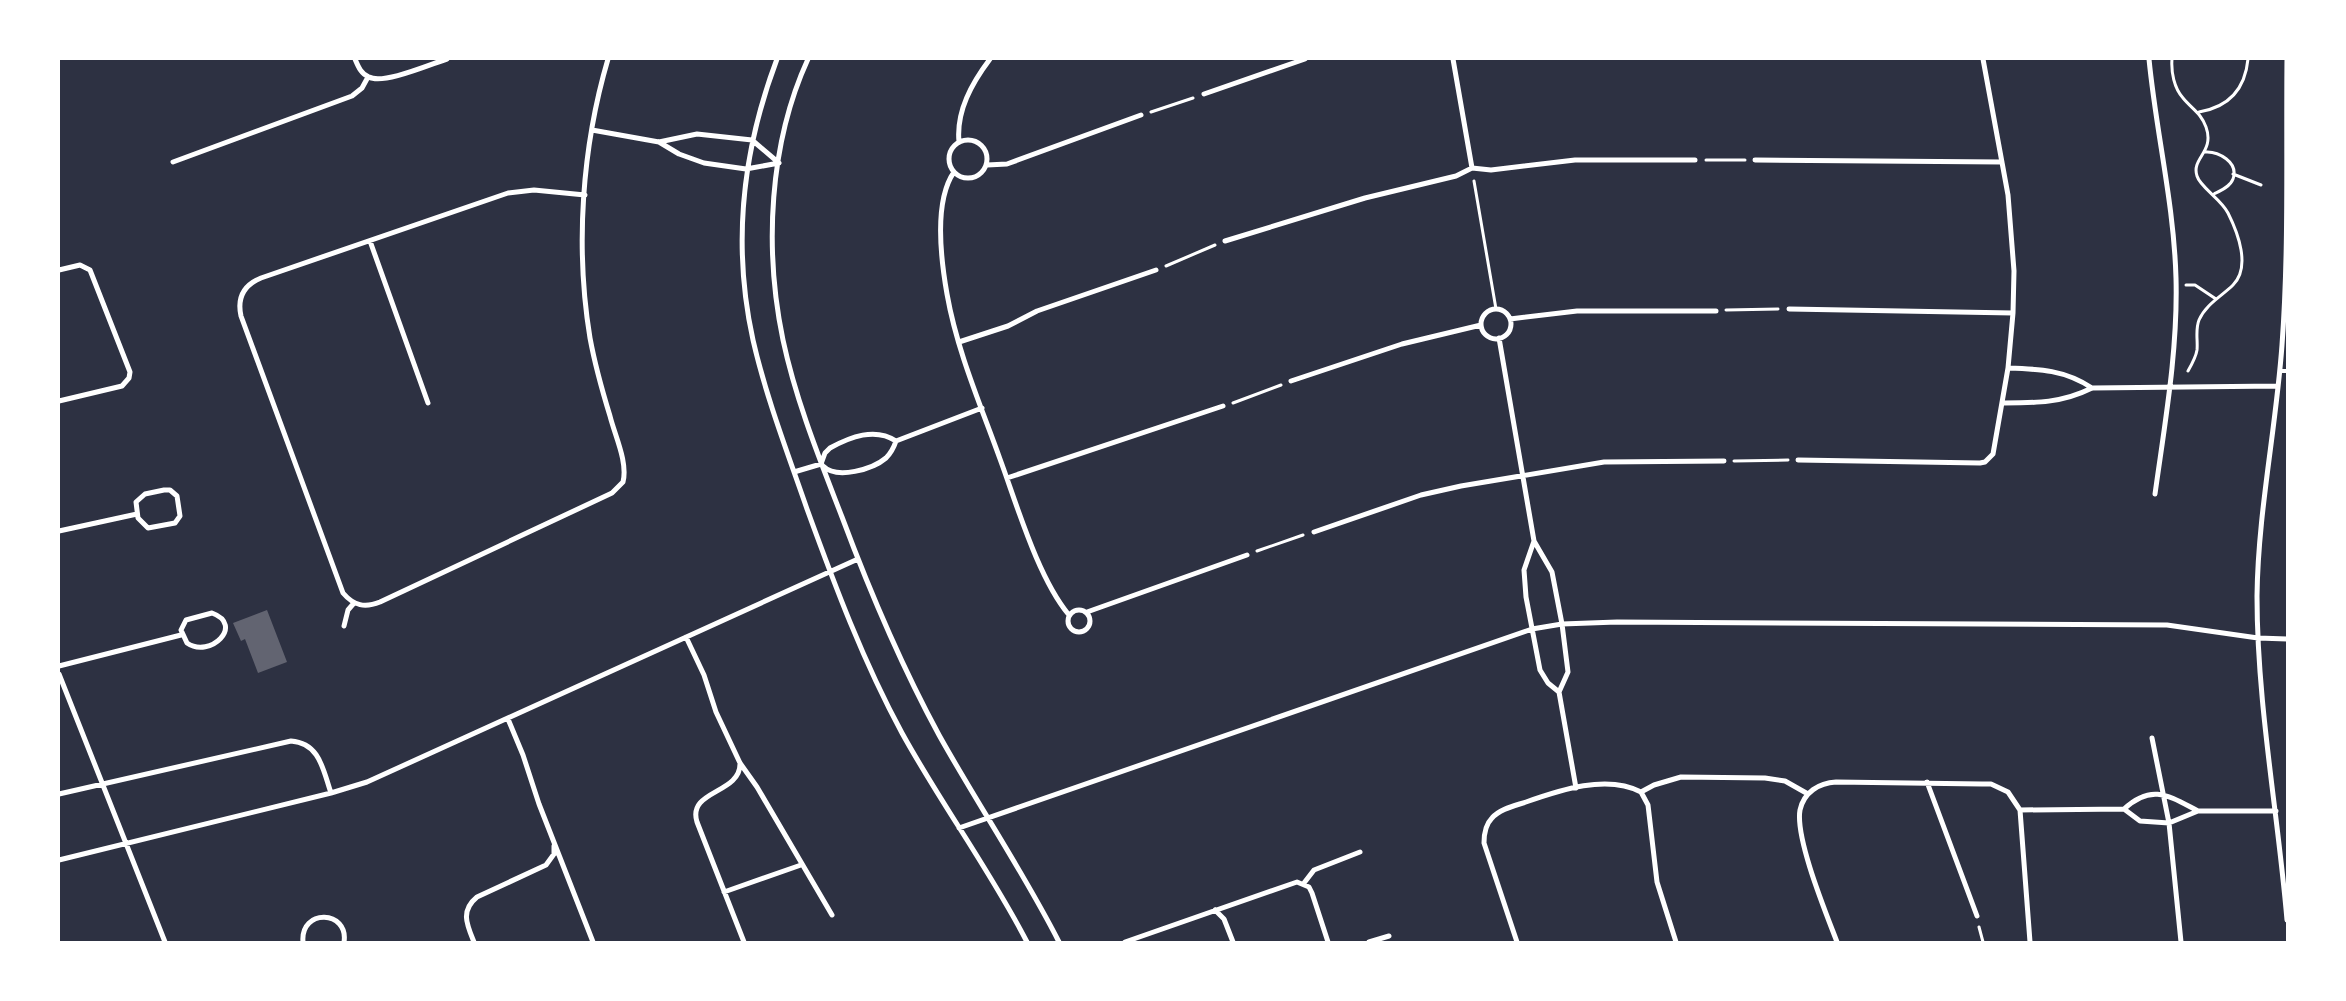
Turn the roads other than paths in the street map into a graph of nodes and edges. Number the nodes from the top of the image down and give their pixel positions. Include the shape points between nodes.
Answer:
1 (355, 59) edge
2 (447, 59) edge
3 (608, 59) edge
4 (777, 59) edge
5 (808, 59) edge
6 (990, 59) edge
7 (1305, 59) edge
8 (1453, 59) edge
9 (1982, 59) edge
10 (2149, 59) edge
11 (2286, 59) edge
12 (368, 77) junction
13 (1204, 94) road end
14 (1141, 115) road end
15 (592, 130) junction
16 (752, 140) junction
17 (660, 142) junction
18 (959, 142) junction
19 (1695, 160) road end
20 (1754, 160) road end
21 (173, 162) dead end
22 (2002, 162) junction
23 (779, 163) junction
24 (987, 165) junction
25 (1472, 168) junction
26 (746, 169) junction
27 (954, 172) junction
28 (585, 195) junction
29 (370, 241) junction
30 (1225, 241) road end
31 (59, 270) edge
32 (1156, 270) road end
33 (1788, 309) road end
34 (1716, 310) road end
35 (2013, 313) junction
36 (1510, 319) junction
37 (1482, 325) junction
38 (1499, 338) junction
39 (959, 342) junction
40 (2008, 368) junction
41 (2280, 371) junction
42 (2287, 371) edge
43 (1290, 381) road end
44 (2278, 386) junction
45 (2092, 388) junction
46 (2170, 389) junction
47 (59, 401) edge
48 (428, 403) dead end
49 (2004, 403) junction
50 (1222, 406) road end
51 (982, 408) junction
52 (896, 441) junction
53 (1798, 460) road end
54 (1724, 461) road end
55 (821, 464) junction
56 (794, 472) junction
57 (1523, 476) junction
58 (1007, 478) junction
59 (2155, 494) dead end
60 (136, 514) junction
61 (59, 531) edge
62 (1314, 532) road end
63 (1534, 541) junction
64 (1247, 555) road end
65 (858, 558) junction
66 (830, 571) junction
67 (354, 603) junction
68 (1087, 612) junction
69 (1068, 615) junction
70 (1562, 624) junction
71 (344, 626) dead end
72 (1532, 629) junction
73 (182, 635) junction
74 (686, 637) junction
75 (2258, 638) junction
76 (2287, 639) edge
77 (59, 666) edge
78 (59, 674) edge
79 (1559, 692) junction
80 (508, 719) junction
81 (2152, 738) dead end
82 (740, 764) junction
83 (1927, 782) junction
84 (102, 784) junction
85 (1576, 788) junction
86 (1641, 792) junction
87 (331, 793) junction
88 (59, 794) edge
89 (1808, 794) junction
90 (2164, 794) junction
91 (2124, 808) junction
92 (2020, 810) junction
93 (2198, 811) junction
94 (2276, 811) junction
95 (988, 818) junction
96 (2170, 823) junction
97 (958, 828) junction
98 (125, 844) junction
99 (554, 846) junction
100 (1360, 852) dead end
101 (59, 860) edge
102 (801, 865) junction
103 (1304, 883) junction
104 (724, 892) junction
105 (1215, 910) junction
106 (832, 915) dead end
107 (1977, 916) dead end
108 (2287, 920) edge
109 (1389, 936) dead end
110 (165, 942) edge
111 (303, 942) edge
112 (344, 942) edge
113 (474, 942) edge
114 (593, 942) edge
115 (744, 942) edge
116 (1027, 942) edge
117 (1059, 942) edge
118 (1125, 942) edge
119 (1233, 942) edge
120 (1328, 942) edge
121 (1369, 942) edge
122 (1517, 942) edge
123 (1676, 942) edge
124 (1837, 942) edge
125 (2030, 942) edge
126 (2181, 942) edge

1 - 12 street
2 - 12 street via 386,79
3 - 15 street
4 - 16 street
5 - 23 street via 788,118
6 - 18 street via 966,99 959,121
7 - 13 street
8 - 25 street
9 - 22 street
10 - 46 street via 2175,248 2176,307
11 - 41 street via 2286,268
12 - 21 street via 352,96
14 - 24 street via 1007,164
15 - 17 street
15 - 28 street
16 - 17 street via 697,134
16 - 23 street
16 - 26 street
17 - 26 street via 690,160
18 - 24 street via 970,140 980,144 987,154
18 - 27 street via 951,150
19 - 25 street via 1574,160 1491,170
20 - 22 street
22 - 35 street via 2012,229
23 - 26 street
23 - 55 street via 772,234 777,305 792,375
24 - 27 street via 975,177 964,178
25 - 30 street via 1456,176 1365,198
26 - 56 street via 742,230 746,299 759,362
27 - 39 street via 944,202 941,244 947,294
28 - 29 street via 534,190 508,193
28 - 67 street via 584,276 590,337 624,466 623,482 612,493 380,602 367,606
29 - 48 street
29 - 67 street via 261,278 246,287 240,309 344,593
31 - 47 street via 86,267 93,275 129,366 129,378 122,386
32 - 39 street via 1036,311 1008,326
33 - 35 street
34 - 36 street via 1577,310
35 - 40 street
36 - 37 street via 1505,311 1496,309 1483,316
36 - 38 street via 1508,333
37 - 38 street via 1486,334
37 - 43 street via 1402,344
38 - 57 street
39 - 51 street
40 - 45 street via 2056,371
40 - 49 street
41 - 42 lane
41 - 44 street
44 - 46 street
44 - 75 street via 2260,522
45 - 46 street
45 - 49 street via 2052,402
46 - 59 street
49 - 53 street via 1996,448 1989,459 1974,463
50 - 58 street
51 - 52 street
51 - 58 street
52 - 55 street via 881,434 866,434 830,448
52 - 55 street via 884,459 847,473 833,473
54 - 57 street via 1626,460
55 - 56 street
55 - 65 street
56 - 66 street
57 - 62 street via 1442,489
57 - 63 street
58 - 69 street via 1049,584
60 - 60 street via 144,526 152,529 175,522 181,512 177,496 170,490 164,490 142,496 136,502
60 - 61 street
63 - 70 street via 1552,572
63 - 72 street via 1524,570
64 - 68 street
65 - 66 street
65 - 95 street via 917,694
66 - 74 street
66 - 97 street via 847,619 885,700
67 - 71 street via 348,610
68 - 69 street via 1077,609
68 - 69 street via 1089,626 1080,632 1075,632 1068,625
70 - 72 street
70 - 75 street via 2167,625
70 - 79 street via 1568,672
72 - 79 street via 1540,670
72 - 95 street
73 - 73 street via 187,643 198,647 219,642 225,629 218,615 206,614 186,620 182,625
73 - 77 street
74 - 80 street
74 - 82 street
75 - 76 street
75 - 94 street
78 - 84 street
79 - 85 street
80 - 87 street via 391,772
80 - 99 street
81 - 90 street
82 - 102 street via 757,787
82 - 104 street via 738,777 733,783 700,802 696,812
83 - 89 street via 1828,782
83 - 92 street via 1991,784 2008,792
83 - 107 street
84 - 87 street via 291,741 314,750
84 - 88 street
84 - 98 street
85 - 86 street via 1622,785
85 - 122 street via 1506,809 1486,826 1486,852
86 - 89 street via 1669,780 1702,777 1775,779 1797,786
86 - 123 street via 1648,805 1657,882
87 - 98 street
89 - 124 street via 1800,816 1804,844
90 - 91 street via 2137,796
90 - 93 street
90 - 96 street
91 - 92 street
91 - 96 street via 2140,821
92 - 125 street
93 - 94 street
93 - 96 street
94 - 108 street
95 - 97 street
95 - 117 street
96 - 126 street
97 - 116 street
98 - 101 street
98 - 110 street
99 - 113 street via 554,854 546,866 471,902 466,917
99 - 114 street
100 - 103 street via 1314,870
102 - 104 street
102 - 106 street
103 - 105 street via 1291,883
103 - 120 street via 1312,893
104 - 115 street
105 - 118 street
105 - 119 street via 1224,919
109 - 121 street
111 - 112 street via 308,924 325,916 342,926

